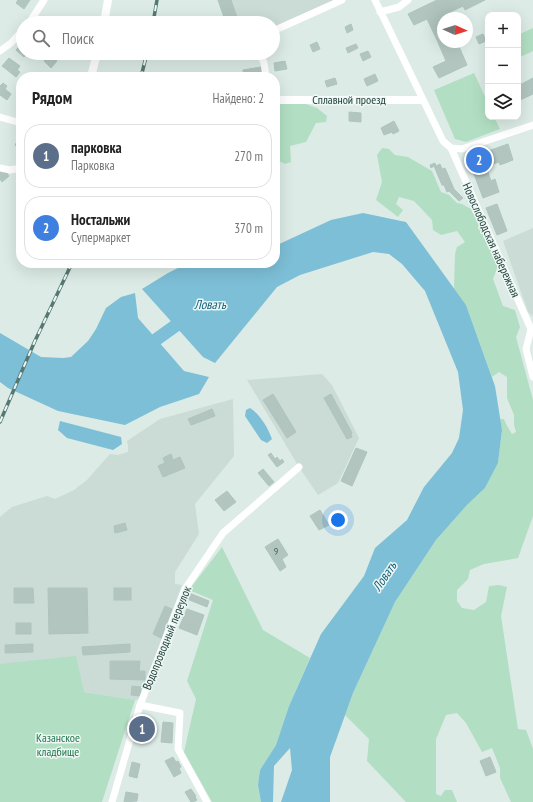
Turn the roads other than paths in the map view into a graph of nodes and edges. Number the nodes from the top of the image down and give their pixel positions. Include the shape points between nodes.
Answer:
1 (44, 0) edge
2 (108, 0) edge
3 (342, 0) edge
4 (373, 0) edge
5 (408, 0) edge
6 (380, 12) junction
7 (34, 16) edge
8 (105, 16) edge
9 (280, 28) edge
10 (16, 38) edge
11 (0, 51) edge
12 (95, 60) edge
13 (263, 60) edge
14 (92, 72) edge
15 (265, 72) edge
16 (280, 100) edge
17 (422, 100) junction
18 (0, 117) edge
19 (16, 122) edge
20 (533, 125) edge
21 (451, 148) junction
22 (0, 168) edge
23 (16, 169) edge
24 (532, 328) edge
25 (533, 378) edge
26 (299, 467) dead end
27 (140, 705) junction
28 (112, 802) edge
29 (207, 802) edge

1 - 7 street
2 - 8 street
3 - 9 street
4 - 6 street, Новослободская набережная
5 - 6 street via 399,7
6 - 17 street, Новослободская набережная
10 - 11 street
12 - 14 street
13 - 15 street
16 - 17 street, Сплавной проезд
17 - 21 street, Новослободская набережная via 442,141
18 - 19 street
20 - 21 street via 462,149
21 - 24 street, Новослободская набережная
22 - 23 street
24 - 25 street, Новослободская набережная via 526,349
26 - 27 street, Водопроводный переулок via 223,533 185,589
27 - 28 street, Водопроводный переулок
27 - 29 street via 180,713 178,749

